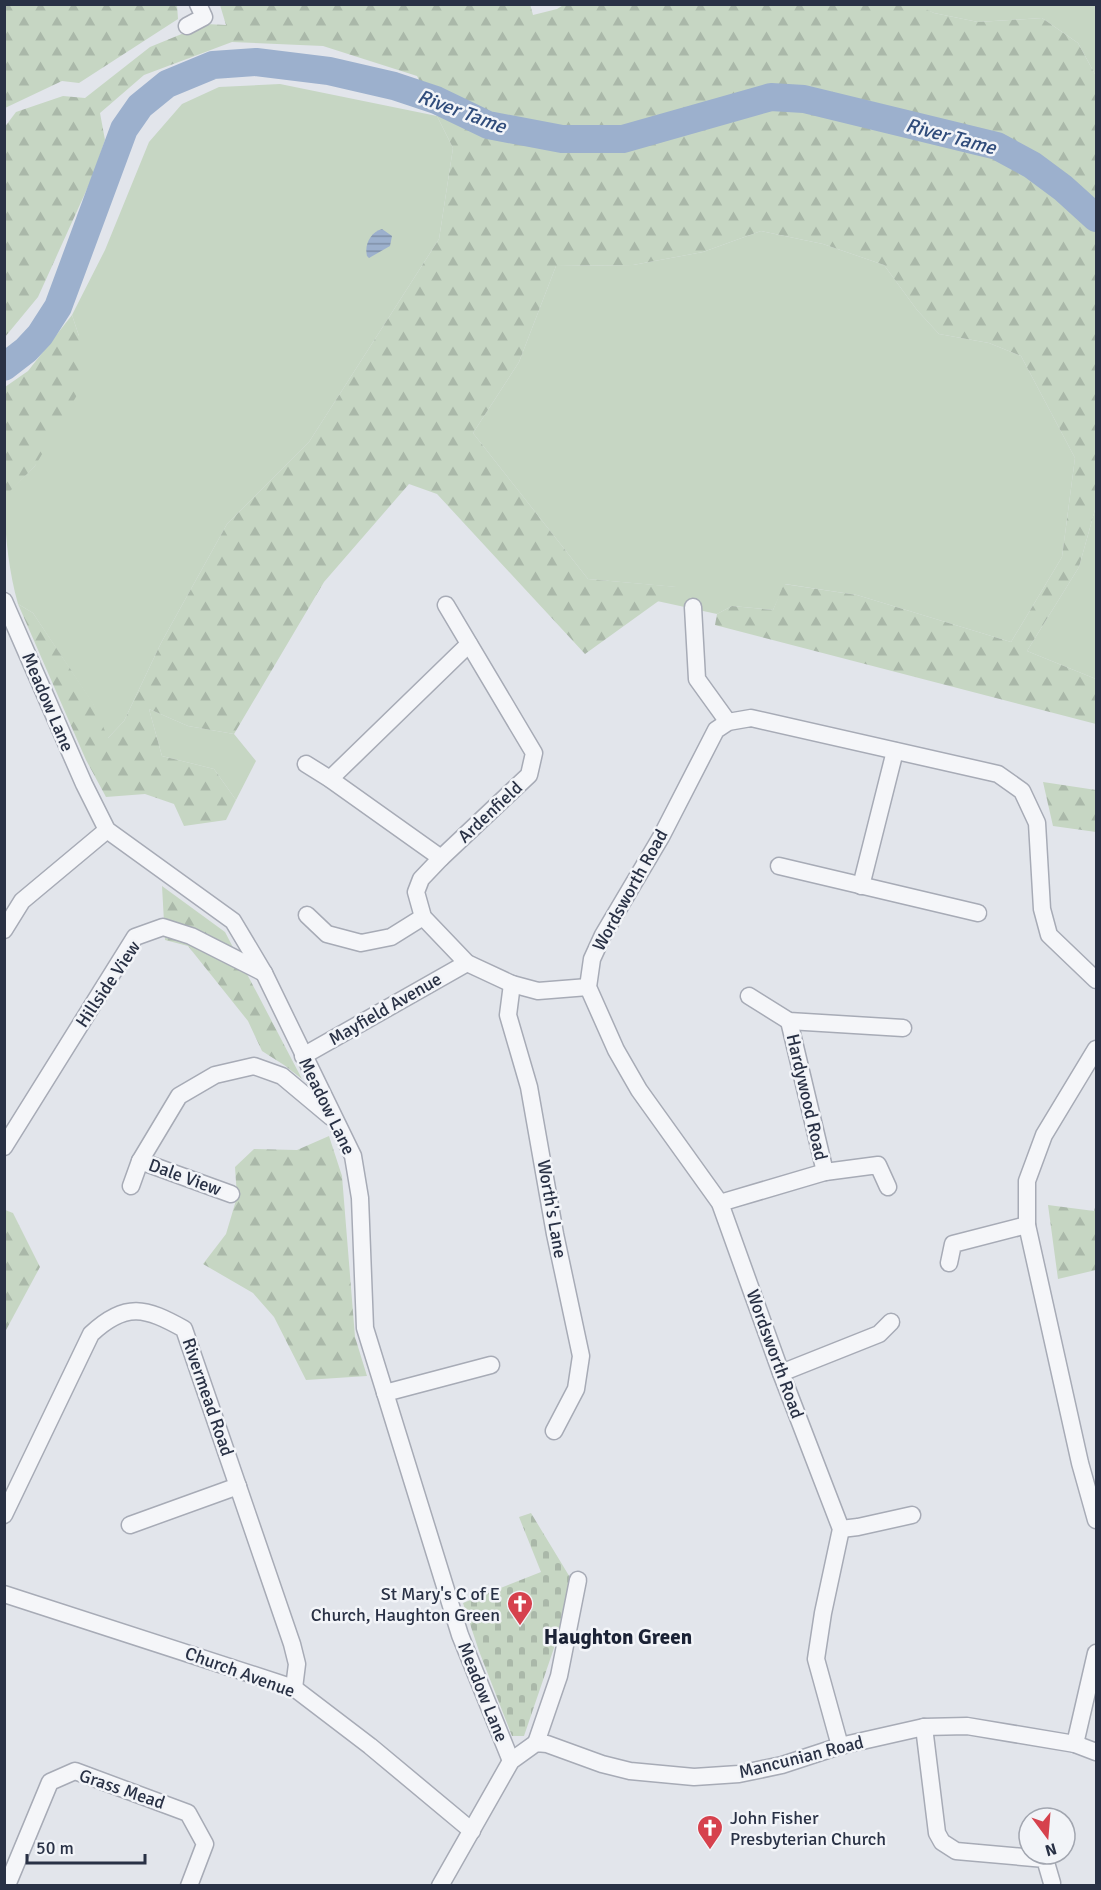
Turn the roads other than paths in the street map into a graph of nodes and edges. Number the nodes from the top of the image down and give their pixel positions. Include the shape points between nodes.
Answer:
1 (198, 4) edge
2 (187, 26) dead end
3 (4, 601) edge
4 (446, 605) dead end
5 (693, 607) dead end
6 (468, 644) junction
7 (728, 722) junction
8 (895, 751) junction
9 (306, 764) dead end
10 (330, 779) junction
11 (107, 830) junction
12 (441, 858) junction
13 (779, 866) dead end
14 (861, 886) junction
15 (978, 913) dead end
16 (307, 915) dead end
17 (423, 917) junction
18 (4, 930) edge
19 (467, 963) junction
20 (264, 973) junction
21 (1096, 980) edge
22 (512, 984) junction
23 (588, 987) junction
24 (749, 996) dead end
25 (789, 1022) junction
26 (903, 1029) dead end
27 (1096, 1048) edge
28 (303, 1056) junction
29 (335, 1118) junction
30 (4, 1147) edge
31 (140, 1161) junction
32 (825, 1172) junction
33 (131, 1186) dead end
34 (888, 1187) dead end
35 (231, 1194) dead end
36 (720, 1203) junction
37 (1027, 1225) junction
38 (949, 1263) dead end
39 (885, 1328) dead end
40 (491, 1365) dead end
41 (781, 1373) junction
42 (385, 1393) junction
43 (554, 1431) dead end
44 (238, 1486) junction
45 (1094, 1502) edge
46 (4, 1515) edge
47 (912, 1515) dead end
48 (1096, 1520) edge
49 (130, 1525) dead end
50 (841, 1529) junction
51 (578, 1580) dead end
52 (4, 1594) edge
53 (1096, 1653) edge
54 (294, 1688) junction
55 (924, 1727) junction
56 (536, 1743) junction
57 (1075, 1744) junction
58 (840, 1746) junction
59 (1096, 1752) edge
60 (511, 1761) junction
61 (472, 1831) junction
62 (9, 1883) edge
63 (1052, 1883) dead end
64 (189, 1886) edge
65 (440, 1886) edge

1 - 2 street via 204,17
3 - 11 street, Meadow Lane
4 - 6 street, Ardenfield
5 - 7 street via 697,679
6 - 10 street
6 - 12 street, Ardenfield via 534,753 529,775
7 - 8 street via 751,718
7 - 23 street, Wordsworth Road via 716,730 707,744 661,837 603,935 592,959
8 - 14 street
8 - 21 street via 998,774 1022,791 1037,823 1042,909 1049,935
9 - 10 street
10 - 12 street
11 - 18 street via 22,901
11 - 20 street, Meadow Lane via 233,921
12 - 17 street, Ardenfield via 421,879 416,892
13 - 14 street
14 - 15 street
16 - 17 street via 327,934 361,943 391,937
17 - 19 street
19 - 22 street
19 - 28 street, Mayfield Avenue
20 - 28 street, Meadow Lane
20 - 30 street, Hillside View via 191,936 163,927 135,937
22 - 23 street via 538,991
22 - 43 street, Worth's Lane via 508,1015 529,1087 581,1356 576,1389
23 - 36 street, Wordsworth Road via 639,1090
24 - 25 street, Hardywood Road
25 - 26 street, Hardywood Road
25 - 32 street, Hardywood Road
27 - 37 street via 1044,1135 1028,1181
28 - 29 street, Meadow Lane
29 - 31 street, Dale View via 282,1076 254,1066 225,1072 179,1096
29 - 42 street, Meadow Lane via 353,1156 360,1198 365,1328
31 - 33 street, Dale View
31 - 35 street, Dale View
32 - 34 street via 878,1165
32 - 36 street
36 - 41 street, Wordsworth Road
37 - 38 street via 953,1244
37 - 45 street via 1080,1463
39 - 41 street
40 - 42 street
41 - 50 street, Wordsworth Road
42 - 60 street, Meadow Lane via 460,1635
44 - 46 street, Rivermead Road via 184,1329 159,1315 138,1311 111,1318 91,1334
44 - 49 street
44 - 54 street, Rivermead Road via 292,1644 297,1664
45 - 48 street
47 - 50 street
50 - 58 street via 816,1659
51 - 56 street via 559,1676
52 - 54 street, Church Avenue
53 - 57 street
54 - 61 street, Church Avenue
55 - 57 street, Mancunian Road via 967,1726
55 - 58 street, Mancunian Road
55 - 63 street via 937,1833 942,1842 956,1851 1045,1860
56 - 58 street, Mancunian Road via 630,1771 694,1777 750,1772
56 - 60 street
57 - 59 street, Mancunian Road
60 - 61 street
61 - 65 street
62 - 64 street, Grass Mead via 50,1782 75,1770 188,1813 205,1844

